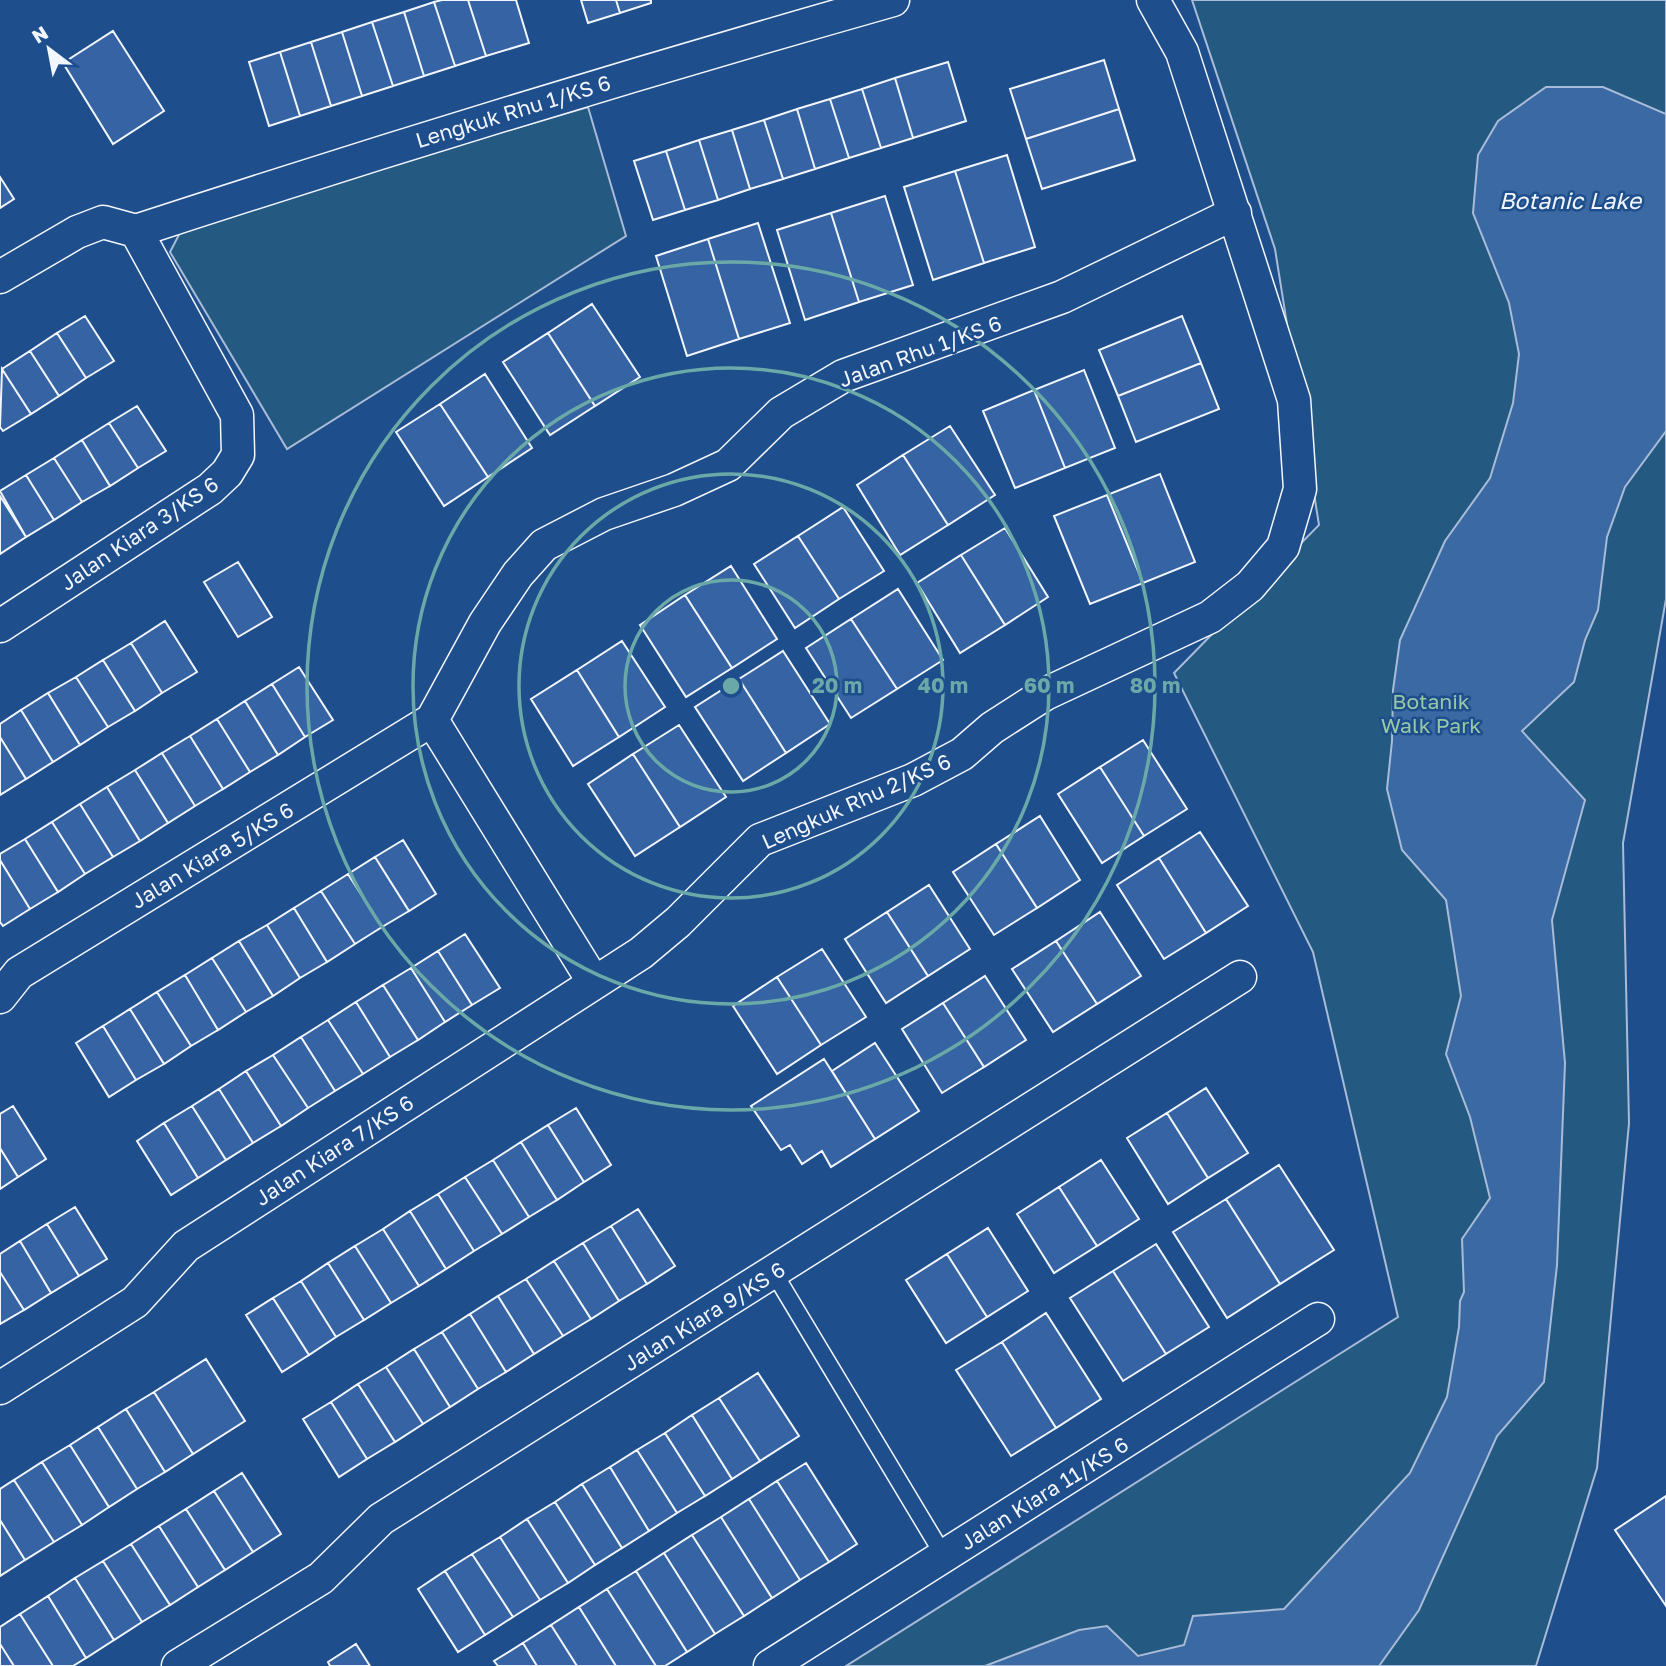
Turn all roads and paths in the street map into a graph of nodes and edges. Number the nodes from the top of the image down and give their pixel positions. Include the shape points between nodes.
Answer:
1 (894, 0) edge
2 (1153, 0) edge
3 (1235, 213) junction
4 (136, 231) junction
5 (0, 277) edge
6 (0, 626) edge
7 (432, 720) junction
8 (678, 922) joint
9 (1240, 977) dead end
10 (593, 981) junction
11 (0, 998) edge
12 (774, 1273) junction
13 (1318, 1319) dead end
14 (0, 1388) edge
15 (944, 1556) junction
16 (177, 1666) edge
17 (770, 1666) edge

1 - 4 street, Lengkuk Rhu 1/KS 6 via 391,148
2 - 3 street via 1182,52
3 - 7 street, Jalan Rhu 1/KS 6 via 1051,302 843,376 781,413 728,465 604,514 544,545 485,624
3 - 8 street, Lengkuk Rhu 2/KS 6 via 1294,400 1300,489 1283,547 1250,586 1210,617 1045,694 992,727 961,754 913,780 760,839
4 - 5 street via 103,222
4 - 6 street, Jalan Kiara 3/KS 6 via 237,415 238,455 210,489
7 - 10 street
7 - 11 street, Jalan Kiara 5/KS 6 via 19,972
8 - 10 street, Jalan Kiara 7/KS 6 via 641,953
9 - 12 street, Jalan Kiara 9/KS 6
10 - 14 street, Jalan Kiara 7/KS 6 via 187,1246 135,1302
12 - 15 lane
12 - 16 street, Jalan Kiara 9/KS 6 via 381,1519 321,1578
13 - 15 street, Jalan Kiara 11/KS 6
15 - 17 street, Jalan Kiara 11/KS 6

